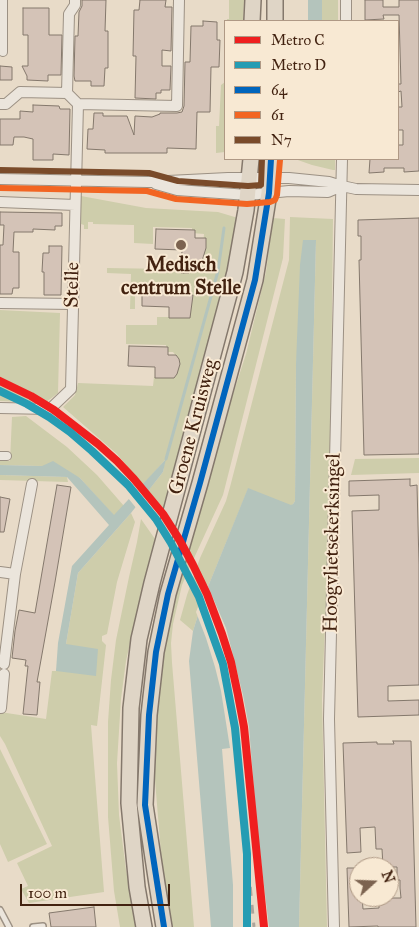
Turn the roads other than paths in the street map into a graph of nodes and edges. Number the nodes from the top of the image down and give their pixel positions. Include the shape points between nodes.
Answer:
1 (3, 0) edge
2 (75, 0) edge
3 (178, 0) edge
4 (253, 0) edge
5 (275, 0) edge
6 (346, 0) edge
7 (252, 20) edge
8 (275, 20) edge
9 (346, 20) edge
10 (2, 52) edge
11 (12, 52) dead end
12 (67, 93) junction
13 (0, 104) edge
14 (78, 104) junction
15 (251, 160) edge
16 (271, 160) edge
17 (342, 160) edge
18 (250, 177) junction
19 (0, 179) edge
20 (75, 180) junction
21 (148, 182) junction
22 (270, 185) junction
23 (342, 186) junction
24 (419, 190) edge
25 (248, 195) junction
26 (0, 202) edge
27 (75, 205) junction
28 (0, 303) edge
29 (73, 304) junction
30 (0, 408) edge
31 (32, 484) dead end
32 (0, 572) edge
33 (15, 574) junction
34 (0, 708) edge
35 (0, 910) edge
36 (43, 926) edge
37 (9, 927) edge
38 (34, 927) edge
39 (144, 927) edge
40 (164, 927) edge
41 (334, 927) edge

1 - 10 street
2 - 12 street via 69,14
3 - 14 street via 177,106
4 - 7 main road
5 - 8 main road
6 - 9 street
10 - 11 street
12 - 13 street via 20,92 6,104
12 - 14 street
14 - 20 street, Stelle
15 - 18 main road, Groene Kruisweg
16 - 22 main road, Groene Kruisweg
17 - 23 street, Hoogvlietsekerksingel
18 - 21 street
18 - 22 street
18 - 25 main road, Groene Kruisweg
19 - 20 street
20 - 21 street
20 - 27 street, Stelle
21 - 25 street via 177,190
22 - 23 street via 289,190 328,192
22 - 23 street via 289,178
22 - 25 street
22 - 40 main road, Groene Kruisweg via 255,280 168,594 156,652 145,805
23 - 24 street
23 - 41 street, Hoogvlietsekerksingel via 329,729
25 - 39 main road, Groene Kruisweg via 235,272 152,583 130,708 129,803
26 - 27 street
27 - 29 street, Stelle
28 - 29 street
29 - 30 street, Stelle via 71,389 50,409
31 - 33 street
32 - 33 street
33 - 34 street
35 - 37 lane
36 - 38 lane

